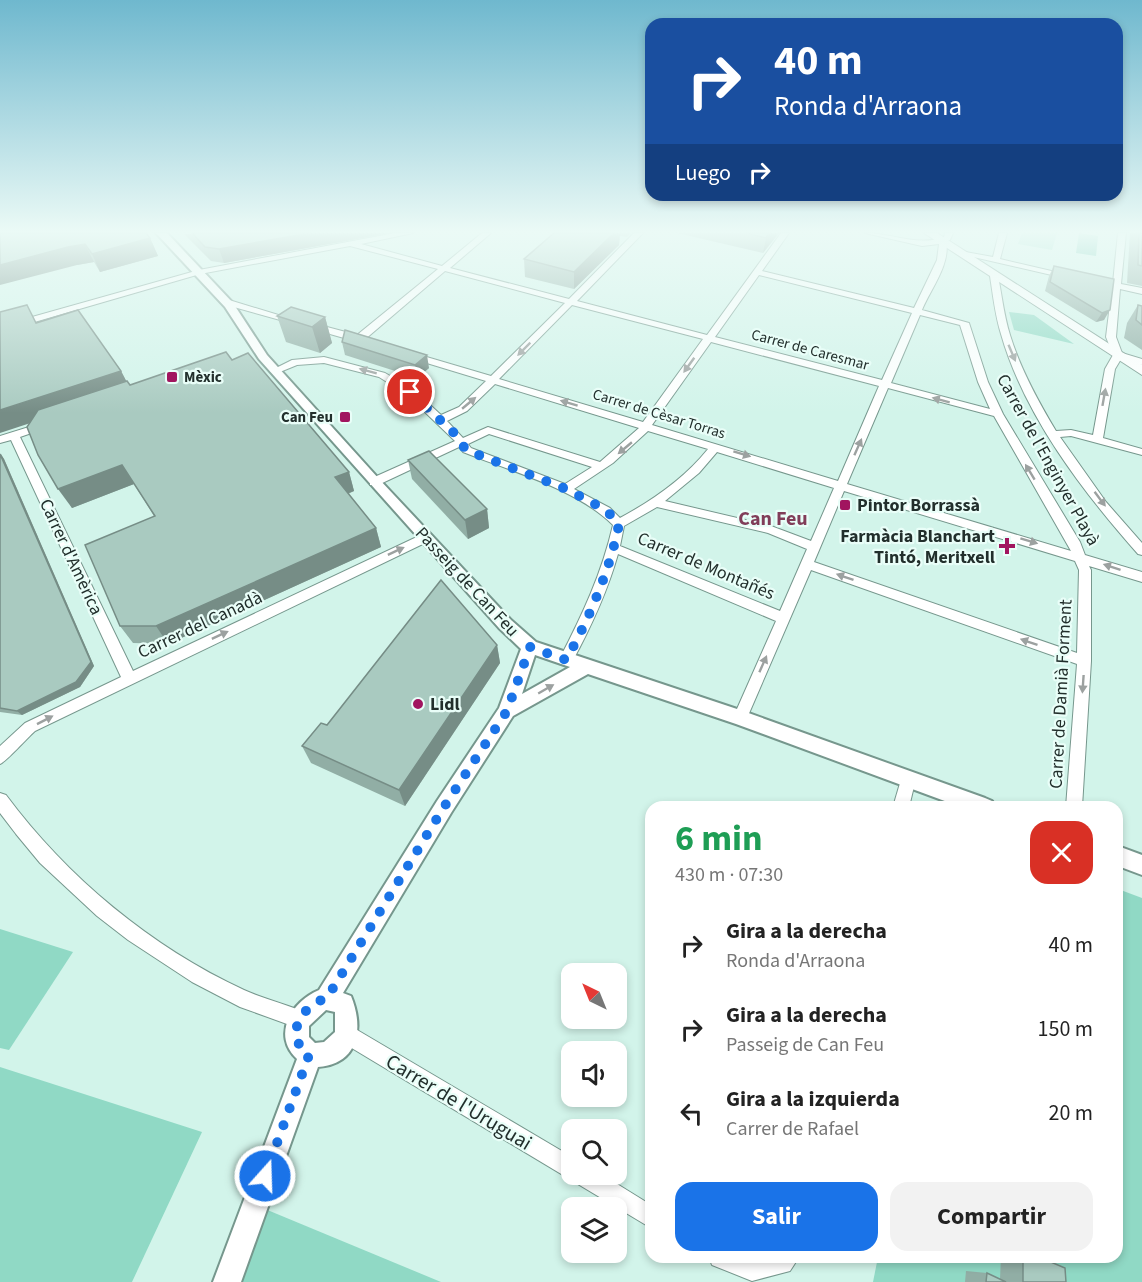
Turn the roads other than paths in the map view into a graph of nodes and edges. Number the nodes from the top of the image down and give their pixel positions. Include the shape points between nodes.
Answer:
1 (126, 293) edge
2 (218, 293) edge
3 (414, 293) edge
4 (533, 293) edge
5 (582, 293) edge
6 (742, 293) edge
7 (845, 293) edge
8 (926, 293) edge
9 (997, 293) edge
10 (1020, 293) edge
11 (1117, 293) edge
12 (226, 302) junction
13 (572, 303) junction
14 (918, 310) junction
15 (0, 329) edge
16 (358, 339) junction
17 (708, 339) junction
18 (369, 342) edge
19 (403, 352) edge
20 (1118, 355) junction
21 (1142, 362) edge
22 (275, 371) junction
23 (1142, 371) edge
24 (493, 380) junction
25 (885, 385) junction
26 (998, 414) junction
27 (58, 420) edge
28 (440, 420) junction
29 (645, 426) junction
30 (1055, 434) junction
31 (14, 435) junction
32 (0, 440) edge
33 (1097, 441) junction
34 (462, 444) junction
35 (716, 447) junction
36 (1142, 452) edge
37 (602, 466) junction
38 (374, 482) junction
39 (842, 484) junction
40 (566, 489) junction
41 (656, 503) junction
42 (619, 524) junction
43 (425, 538) junction
44 (814, 547) junction
45 (614, 548) junction
46 (1142, 551) edge
47 (1082, 558) junction
48 (807, 564) junction
49 (1142, 577) edge
50 (1085, 584) joint
51 (783, 618) junction
52 (530, 647) junction
53 (566, 660) junction
54 (1084, 661) junction
55 (585, 667) junction
56 (129, 678) junction
57 (507, 711) junction
58 (740, 718) junction
59 (0, 757) edge
60 (908, 778) junction
61 (0, 800) edge
62 (902, 801) edge
63 (969, 801) edge
64 (1074, 801) edge
65 (1123, 858) edge
66 (1142, 865) edge
67 (327, 998) junction
68 (298, 1019) junction
69 (347, 1034) junction
70 (309, 1055) junction
71 (561, 1162) edge
72 (598, 1185) edge
73 (645, 1213) edge
74 (735, 1263) edge
75 (775, 1263) edge
76 (227, 1282) edge

1 - 15 street
2 - 12 street, Passeig de Can Feu
3 - 16 street
4 - 13 street, Carrer de Caresmar
5 - 13 street
6 - 17 street
7 - 14 street
8 - 14 street
9 -> 30 street via 1007,341
10 - 20 main road
11 - 20 street via 1111,337
12 - 16 street
12 - 22 street, Passeig de Can Feu via 254,355
13 - 17 street, Carrer de Caresmar
13 -> 24 street
14 - 25 street
14 - 26 street, Carrer de l'Enginyer Playà via 965,324 983,382
16 - 18 street
17 - 25 street, Carrer de Caresmar
17 -> 29 street
19 - 24 street, Carrer de Cèsar Torras
20 - 21 street
20 - 23 main road
33 -> 20 street via 1110,369
28 -> 22 street via 410,392 382,375 324,360 295,362
22 - 38 street, Passeig de Can Feu
28 -> 24 street via 463,409
29 -> 24 street, Carrer de Cèsar Torras
26 -> 25 street, Carrer de Caresmar
39 -> 25 street
47 -> 26 street, Carrer de l'Enginyer Playà
27 - 31 street
28 - 34 street
29 - 35 street, Carrer de Cèsar Torras
29 -> 37 street via 632,443
30 - 33 street via 1067,442
30 -> 46 street via 1077,469
31 - 32 street
31 - 56 street, Carrer d'Amèrica
33 - 36 street
34 - 37 street via 481,432 496,431
34 - 38 street
34 - 40 street via 466,450
35 -> 39 street, Carrer de Cèsar Torras
35 - 41 street
37 - 40 street
38 - 43 street, Passeig de Can Feu
39 - 44 street
39 -> 47 street, Carrer de Cèsar Torras
40 - 42 street via 606,510
41 - 42 street
41 - 44 street via 771,530
42 - 45 street
43 - 52 street, Passeig de Can Feu
56 -> 43 street, Carrer del Canadà
44 - 48 street
45 - 51 street, Carrer de Montañés
45 - 53 street
49 -> 47 street, Carrer de Cèsar Torras
47 - 50 street, Carrer de l'Enginyer Playà
48 - 51 street
54 -> 48 street
50 - 54 street, Carrer de Damià Forment
58 -> 51 street
52 - 53 street, Passeig de Can Feu
52 - 57 street
53 - 55 street, Passeig de Can Feu
54 -> 64 street, Carrer de Damià Forment
57 -> 55 street
55 - 58 street, Passeig de Can Feu
59 -> 56 street, Carrer del Canadà via 30,728
57 - 67 street
58 - 60 street, Passeig de Can Feu
60 - 62 street
60 - 63 street, Passeig de Can Feu
61 - 68 street via 66,878 156,951 231,994
65 - 66 street
67 - 68 street via 307,1007
67 - 69 street via 343,1004 349,1014
68 - 70 street via 299,1045
69 - 70 street via 327,1054
69 - 71 street, Carrer de l'Uruguai
70 - 76 street
72 - 73 street
74 - 75 street via 752,1270

